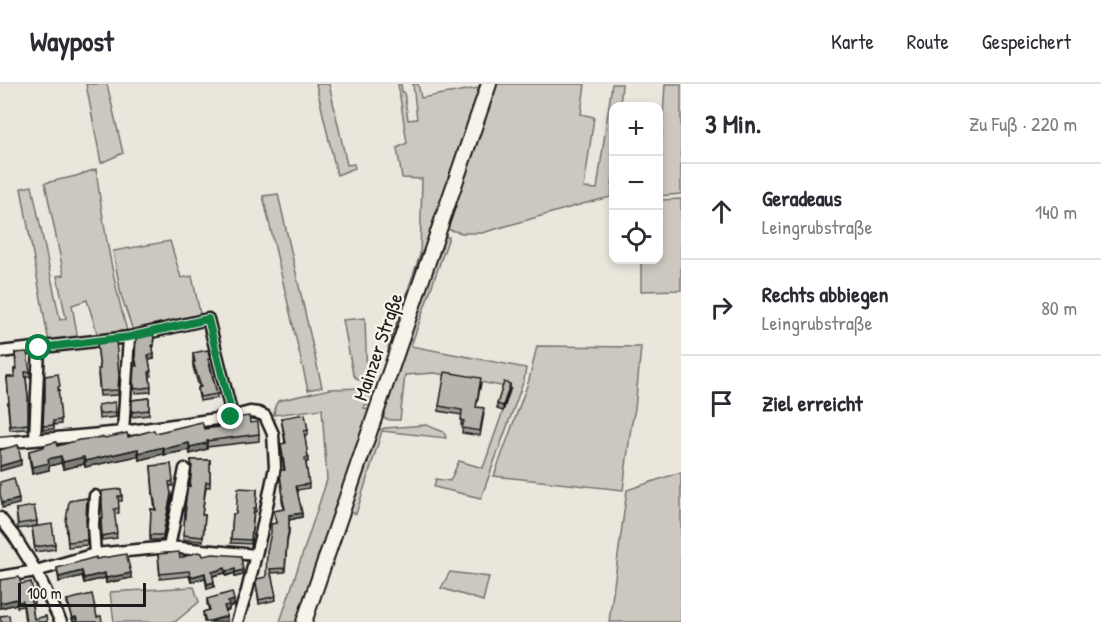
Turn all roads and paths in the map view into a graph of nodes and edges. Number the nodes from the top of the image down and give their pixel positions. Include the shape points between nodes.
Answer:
1 (489, 84) edge
2 (129, 337) junction
3 (39, 348) junction
4 (0, 352) edge
5 (231, 417) junction
6 (123, 432) junction
7 (35, 439) junction
8 (0, 443) edge
9 (185, 469) dead end
10 (95, 496) dead end
11 (0, 518) edge
12 (169, 547) junction
13 (95, 554) junction
14 (256, 555) junction
15 (36, 571) junction
16 (0, 577) edge
17 (62, 622) edge
18 (237, 622) edge
19 (304, 622) edge

1 - 19 main road, Mainzer Straße
2 - 3 street
2 - 5 street via 208,319
2 - 6 street
3 - 4 street
3 - 7 street
5 - 6 street
5 - 14 street via 258,413 265,417 273,434 275,467
6 - 7 street
7 - 8 street
9 - 12 street
10 - 13 street
11 - 15 street
12 - 13 street
12 - 14 street
13 - 15 street
14 - 18 street
15 - 16 street
15 - 17 street

